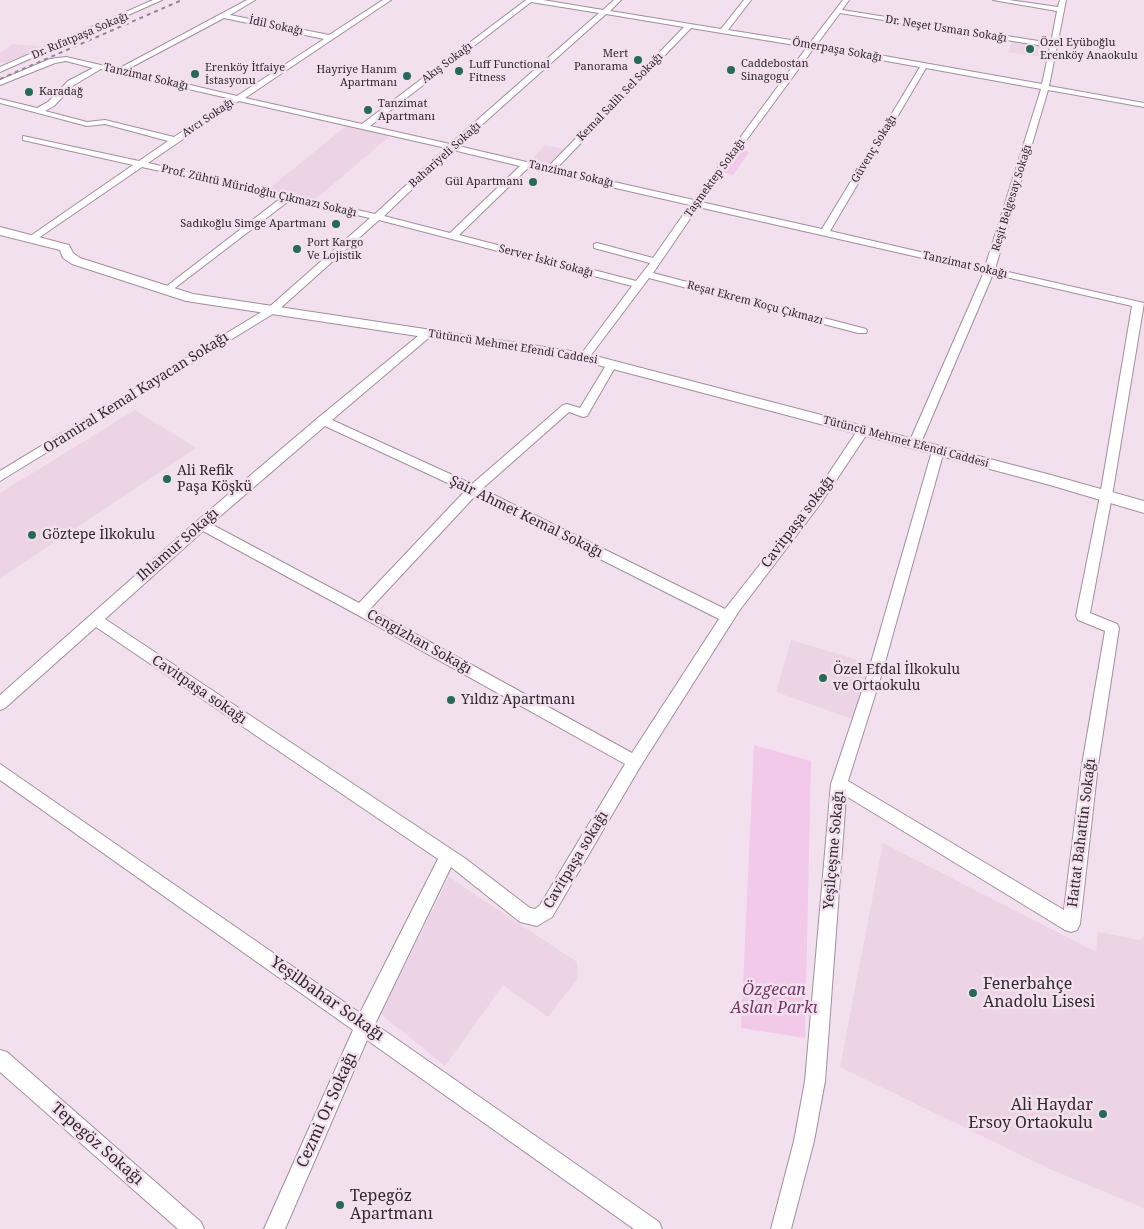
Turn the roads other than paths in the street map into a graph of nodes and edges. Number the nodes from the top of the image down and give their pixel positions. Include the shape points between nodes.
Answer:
1 (159, 0) edge
2 (252, 0) edge
3 (388, 0) edge
4 (530, 0) edge
5 (618, 0) edge
6 (748, 0) edge
7 (846, 0) edge
8 (996, 0) edge
9 (1063, 0) edge
10 (1061, 10) junction
11 (838, 11) junction
12 (606, 12) junction
13 (222, 15) junction
14 (690, 25) junction
15 (723, 31) junction
16 (330, 38) junction
17 (813, 46) junction
18 (1054, 46) junction
19 (924, 66) junction
20 (100, 67) junction
21 (0, 70) edge
22 (119, 71) junction
23 (0, 83) edge
24 (1045, 88) junction
25 (238, 98) junction
26 (0, 101) edge
27 (1144, 105) edge
28 (37, 112) junction
29 (364, 127) junction
30 (26, 138) dead end
31 (175, 140) junction
32 (451, 148) junction
33 (140, 164) junction
34 (527, 164) junction
35 (551, 169) junction
36 (287, 198) junction
37 (696, 203) junction
38 (377, 217) junction
39 (0, 231) edge
40 (825, 232) junction
41 (453, 236) junction
42 (31, 239) junction
43 (596, 246) dead end
44 (656, 262) junction
45 (989, 271) junction
46 (647, 274) junction
47 (639, 285) junction
48 (167, 291) junction
49 (1141, 305) edge
50 (272, 310) junction
51 (862, 331) dead end
52 (428, 333) junction
53 (584, 357) junction
54 (612, 364) junction
55 (323, 420) junction
56 (863, 431) junction
57 (914, 445) junction
58 (938, 451) junction
59 (0, 477) edge
60 (473, 490) junction
61 (1106, 496) junction
62 (1144, 507) edge
63 (202, 524) junction
64 (360, 610) junction
65 (728, 616) junction
66 (94, 619) junction
67 (0, 704) edge
68 (634, 762) junction
69 (0, 771) edge
70 (840, 784) junction
71 (448, 856) junction
72 (364, 1026) junction
73 (0, 1058) edge
74 (194, 1229) edge
75 (274, 1229) edge
76 (652, 1229) edge
77 (781, 1229) edge

1 - 21 street, Dr. Rıfatpaşa Sokağı
2 - 13 street
3 - 16 street, Avcı Sokağı
4 - 12 street, Ömerpaşa Sokağı
4 - 29 street, Akış Sokağı
5 - 12 street, Bahariyeli Sokağı
6 - 15 street
7 - 11 street, Taşmektep Sokağı
8 - 10 street
9 - 10 street, Reşit Belgesay Sokağı
10 - 18 street, Reşit Belgesay Sokağı
11 - 17 street, Taşmektep Sokağı
11 - 18 street, Dr. Neşet Usman Sokağı
12 - 14 street, Ömerpaşa Sokağı
12 - 32 street, Bahariyeli Sokağı
13 - 16 street, İdil Sokağı
13 - 22 street
14 - 15 street, Ömerpaşa Sokağı
14 - 35 street, Kemal Salih Sel Sokağı
15 - 17 street, Ömerpaşa Sokağı
16 - 25 street, Avcı Sokağı
17 - 19 street, Ömerpaşa Sokağı
17 - 37 street, Taşmektep Sokağı
18 - 24 street, Reşit Belgesay Sokağı
19 - 24 street, Ömerpaşa Sokağı
19 - 40 street, Güvenç Sokağı
20 - 22 street, Tanzimat Sokağı
20 - 23 street, Tanzimat Sokağı via 60,59
20 - 28 street via 71,83 51,104
22 - 25 street, Tanzimat Sokağı
24 - 27 street, Ömerpaşa Sokağı
24 - 45 street, Reşit Belgesay Sokağı
25 - 29 street, Tanzimat Sokağı
25 - 31 street, Avcı Sokağı
26 - 28 street
28 - 31 street via 87,124 105,122
29 - 32 street, Tanzimat Sokağı
30 - 33 street, Prof. Zühtü Müridoğlu Çıkmazı Sokağı
31 - 33 street, Avcı Sokağı
32 - 34 street, Tanzimat Sokağı
32 - 38 street, Bahariyeli Sokağı
33 - 36 street, Prof. Zühtü Müridoğlu Çıkmazı Sokağı
33 - 42 street, Avcı Sokağı
34 - 35 street, Tanzimat Sokağı
34 - 41 street
35 - 37 street, Tanzimat Sokağı
36 - 38 street, Prof. Zühtü Müridoğlu Çıkmazı Sokağı
36 - 48 street
37 - 40 street, Tanzimat Sokağı
37 - 44 street, Taşmektep Sokağı
38 - 41 street, Server İskit Sokağı
38 - 50 street, Bahariyeli Sokağı
39 - 42 main road, Tütüncü Mehmet Efendi Caddesi
40 - 45 street, Tanzimat Sokağı
41 - 47 street, Server İskit Sokağı
42 - 48 main road, Tütüncü Mehmet Efendi Caddesi via 65,248 67,255 76,261
43 - 44 street
44 - 46 street, Taşmektep Sokağı
45 - 49 street, Tanzimat Sokağı
45 - 57 street, Reşit Belgesay Sokağı
46 - 47 street, Taşmektep Sokağı
46 - 51 street, Reşat Ekrem Koçu Çıkmazı
47 - 53 street, Taşmektep Sokağı
48 - 50 main road, Tütüncü Mehmet Efendi Caddesi via 191,298
49 - 61 street
50 - 52 main road, Tütüncü Mehmet Efendi Caddesi
50 - 59 street, Oramiral Kemal Kayacan Sokağı
52 - 53 main road, Tütüncü Mehmet Efendi Caddesi
52 - 55 street, Ihlamur Sokağı
53 - 54 main road, Tütüncü Mehmet Efendi Caddesi
54 - 56 main road, Tütüncü Mehmet Efendi Caddesi
54 - 60 street via 583,413 566,408
55 - 60 street, Şair Ahmet Kemal Sokağı
55 - 63 street, Ihlamur Sokağı
56 - 57 main road, Tütüncü Mehmet Efendi Caddesi
56 - 65 street, Cavitpaşa sokağı via 817,500
57 - 58 main road, Tütüncü Mehmet Efendi Caddesi
58 - 61 main road, Tütüncü Mehmet Efendi Caddesi
58 - 70 street, Yeşilçeşme Sokağı
60 - 64 street
60 - 65 street, Şair Ahmet Kemal Sokağı
61 - 62 main road, Tütüncü Mehmet Efendi Caddesi
61 - 70 street, Hattat Bahattin Sokağı via 1082,616 1112,628 1090,764 1071,924
63 - 64 street, Cengizhan Sokağı
63 - 66 street, Ihlamur Sokağı
64 - 68 street, Cengizhan Sokağı
65 - 68 street, Cavitpaşa sokağı
66 - 67 street, Ihlamur Sokağı
66 - 71 street, Cavitpaşa sokağı
68 - 71 street, Cavitpaşa sokağı via 540,917 527,917
69 - 72 street, Yeşilbahar Sokağı
70 - 77 street, Yeşilçeşme Sokağı via 815,1081
71 - 72 street, Cezmi Or Sokağı
72 - 75 street, Cezmi Or Sokağı
72 - 76 street, Yeşilbahar Sokağı
73 - 74 street, Tepegöz Sokağı

